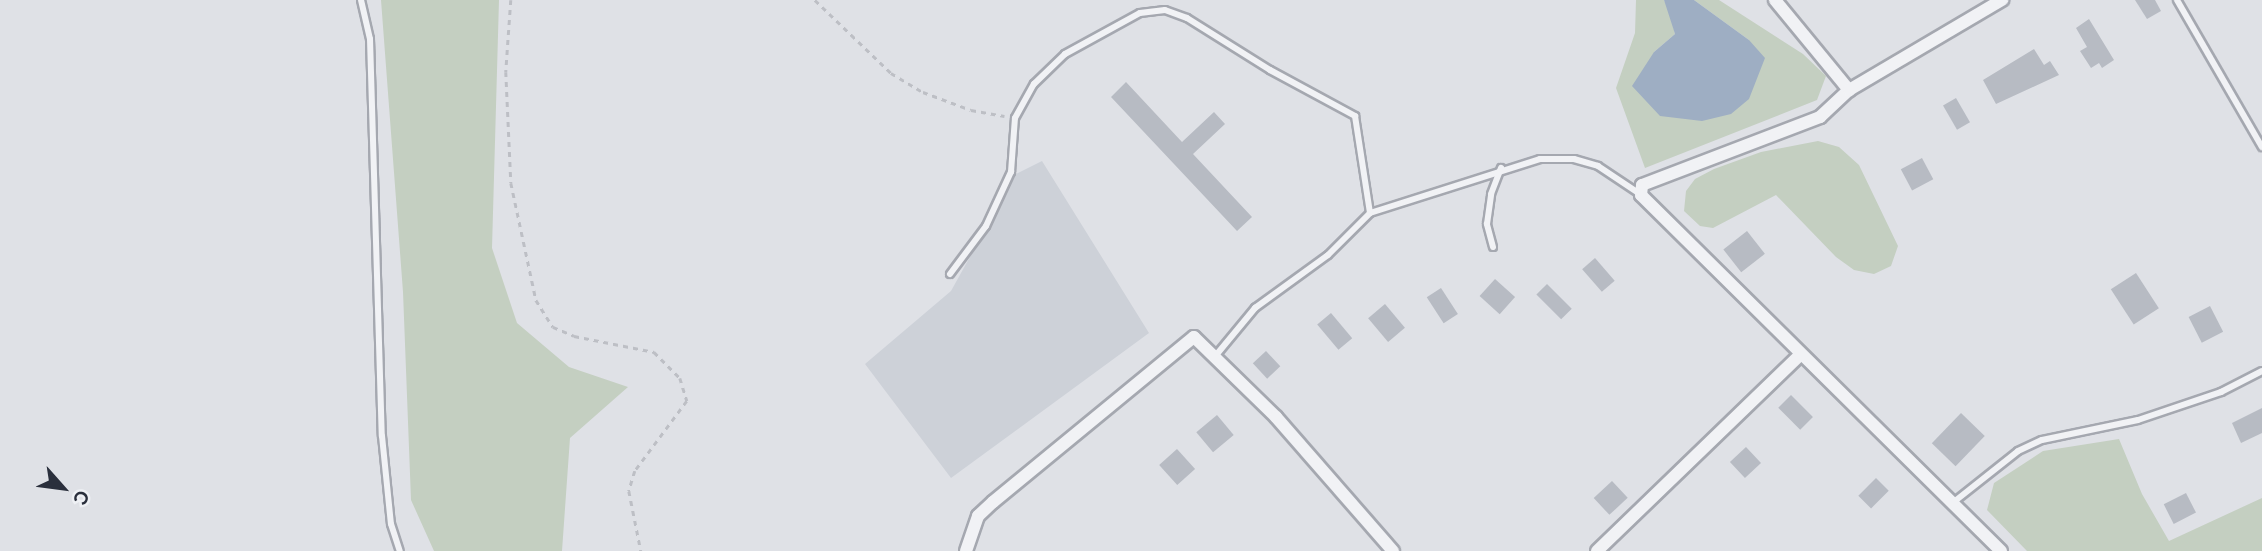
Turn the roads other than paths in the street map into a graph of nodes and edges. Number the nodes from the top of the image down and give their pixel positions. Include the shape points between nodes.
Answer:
1 (361, 0) edge
2 (1775, 0) edge
3 (2002, 0) edge
4 (2177, 0) edge
5 (1849, 90) junction
6 (2262, 147) edge
7 (1501, 169) junction
8 (1641, 195) junction
9 (1370, 213) junction
10 (1493, 247) dead end
11 (950, 274) dead end
12 (1217, 355) junction
13 (1800, 355) junction
14 (2262, 371) edge
15 (1955, 501) junction
16 (400, 551) edge
17 (966, 551) edge
18 (1393, 551) edge
19 (1597, 551) edge
20 (2001, 551) edge

1 - 16 lane via 370,39 382,436 391,524
2 - 5 street
3 - 5 street
4 - 6 lane
5 - 8 street via 1820,117 1642,185
7 - 8 lane via 1540,159 1574,159 1598,166
7 - 9 lane
7 - 10 lane via 1491,194 1487,224
8 - 13 street
9 - 11 lane via 1354,116 1187,18 1165,10 1140,13 1065,54 1034,84 1015,118 1011,172 986,226
9 - 12 lane via 1328,255 1255,308
12 - 17 street via 1194,337 978,516
12 - 18 street
13 - 15 street
13 - 19 street
14 - 15 lane via 2221,392 2138,420 2042,440 2018,451
15 - 20 street

